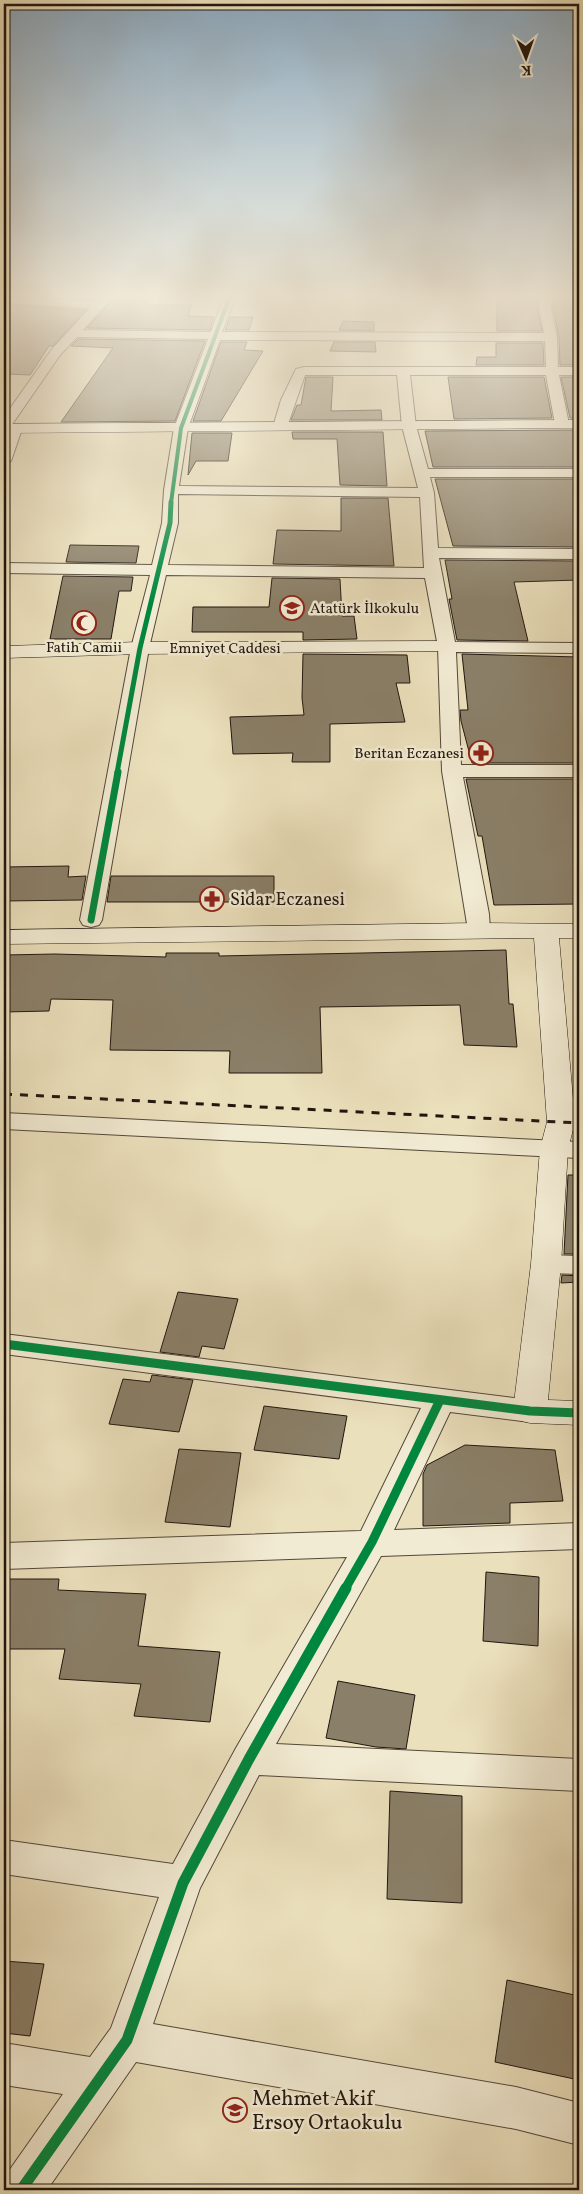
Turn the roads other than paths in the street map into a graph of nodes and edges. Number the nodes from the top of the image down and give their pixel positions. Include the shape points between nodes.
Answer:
1 (27, 398) edge
2 (193, 398) edge
3 (289, 398) edge
4 (406, 398) edge
5 (557, 398) edge
6 (562, 424) junction
7 (579, 424) edge
8 (409, 426) junction
9 (280, 427) junction
10 (8, 428) edge
11 (182, 428) junction
12 (4, 461) edge
13 (422, 473) junction
14 (579, 473) edge
15 (171, 490) junction
16 (426, 493) junction
17 (432, 554) junction
18 (579, 554) edge
19 (4, 568) edge
20 (156, 571) junction
21 (432, 573) junction
22 (447, 647) junction
23 (140, 648) junction
24 (579, 648) edge
25 (4, 652) edge
26 (452, 771) junction
27 (579, 771) edge
28 (579, 915) edge
29 (91, 920) junction
30 (4, 921) edge
31 (478, 922) junction
32 (546, 930) junction
33 (579, 931) edge
34 (4, 938) edge
35 (4, 1120) edge
36 (566, 1149) edge
37 (546, 1264) junction
38 (579, 1265) edge
39 (4, 1344) edge
40 (440, 1400) junction
41 (530, 1411) junction
42 (579, 1413) edge
43 (579, 1536) edge
44 (372, 1542) junction
45 (4, 1556) edge
46 (250, 1759) junction
47 (579, 1775) edge
48 (4, 1857) edge
49 (183, 1883) junction
50 (127, 2040) junction
51 (4, 2064) edge
52 (100, 2079) junction
53 (579, 2124) edge
54 (21, 2190) edge

1 - 10 street
2 - 11 street
3 - 9 street
4 - 8 street
5 - 6 street
6 - 7 street
6 - 8 street
8 - 9 street
8 - 13 street
9 - 11 street
10 - 11 street
10 - 12 street
11 - 15 street
13 - 14 street
13 - 16 street
15 - 16 street
15 - 20 street via 170,523
16 - 17 street
17 - 18 street
17 - 21 street
19 - 20 street
20 - 21 street
20 - 23 street
21 - 22 street
22 - 23 street, Emniyet Caddesi
22 - 24 street
22 - 26 street
23 - 25 street, Emniyet Caddesi
23 - 29 street
26 - 27 street
26 - 31 street
28 - 31 street
29 - 30 street
29 - 31 street
31 - 32 street
31 - 34 street
32 - 33 street
32 - 36 street via 561,1122
35 - 36 street
36 - 37 street
37 - 38 street
37 - 41 street
39 - 40 street
40 - 41 street
40 - 44 street
41 - 42 street
43 - 44 street
44 - 45 street
44 - 46 street
46 - 47 street
46 - 49 street
48 - 49 street
49 - 50 street
50 - 52 street
50 - 53 street via 516,2108
51 - 52 street
52 - 54 street

